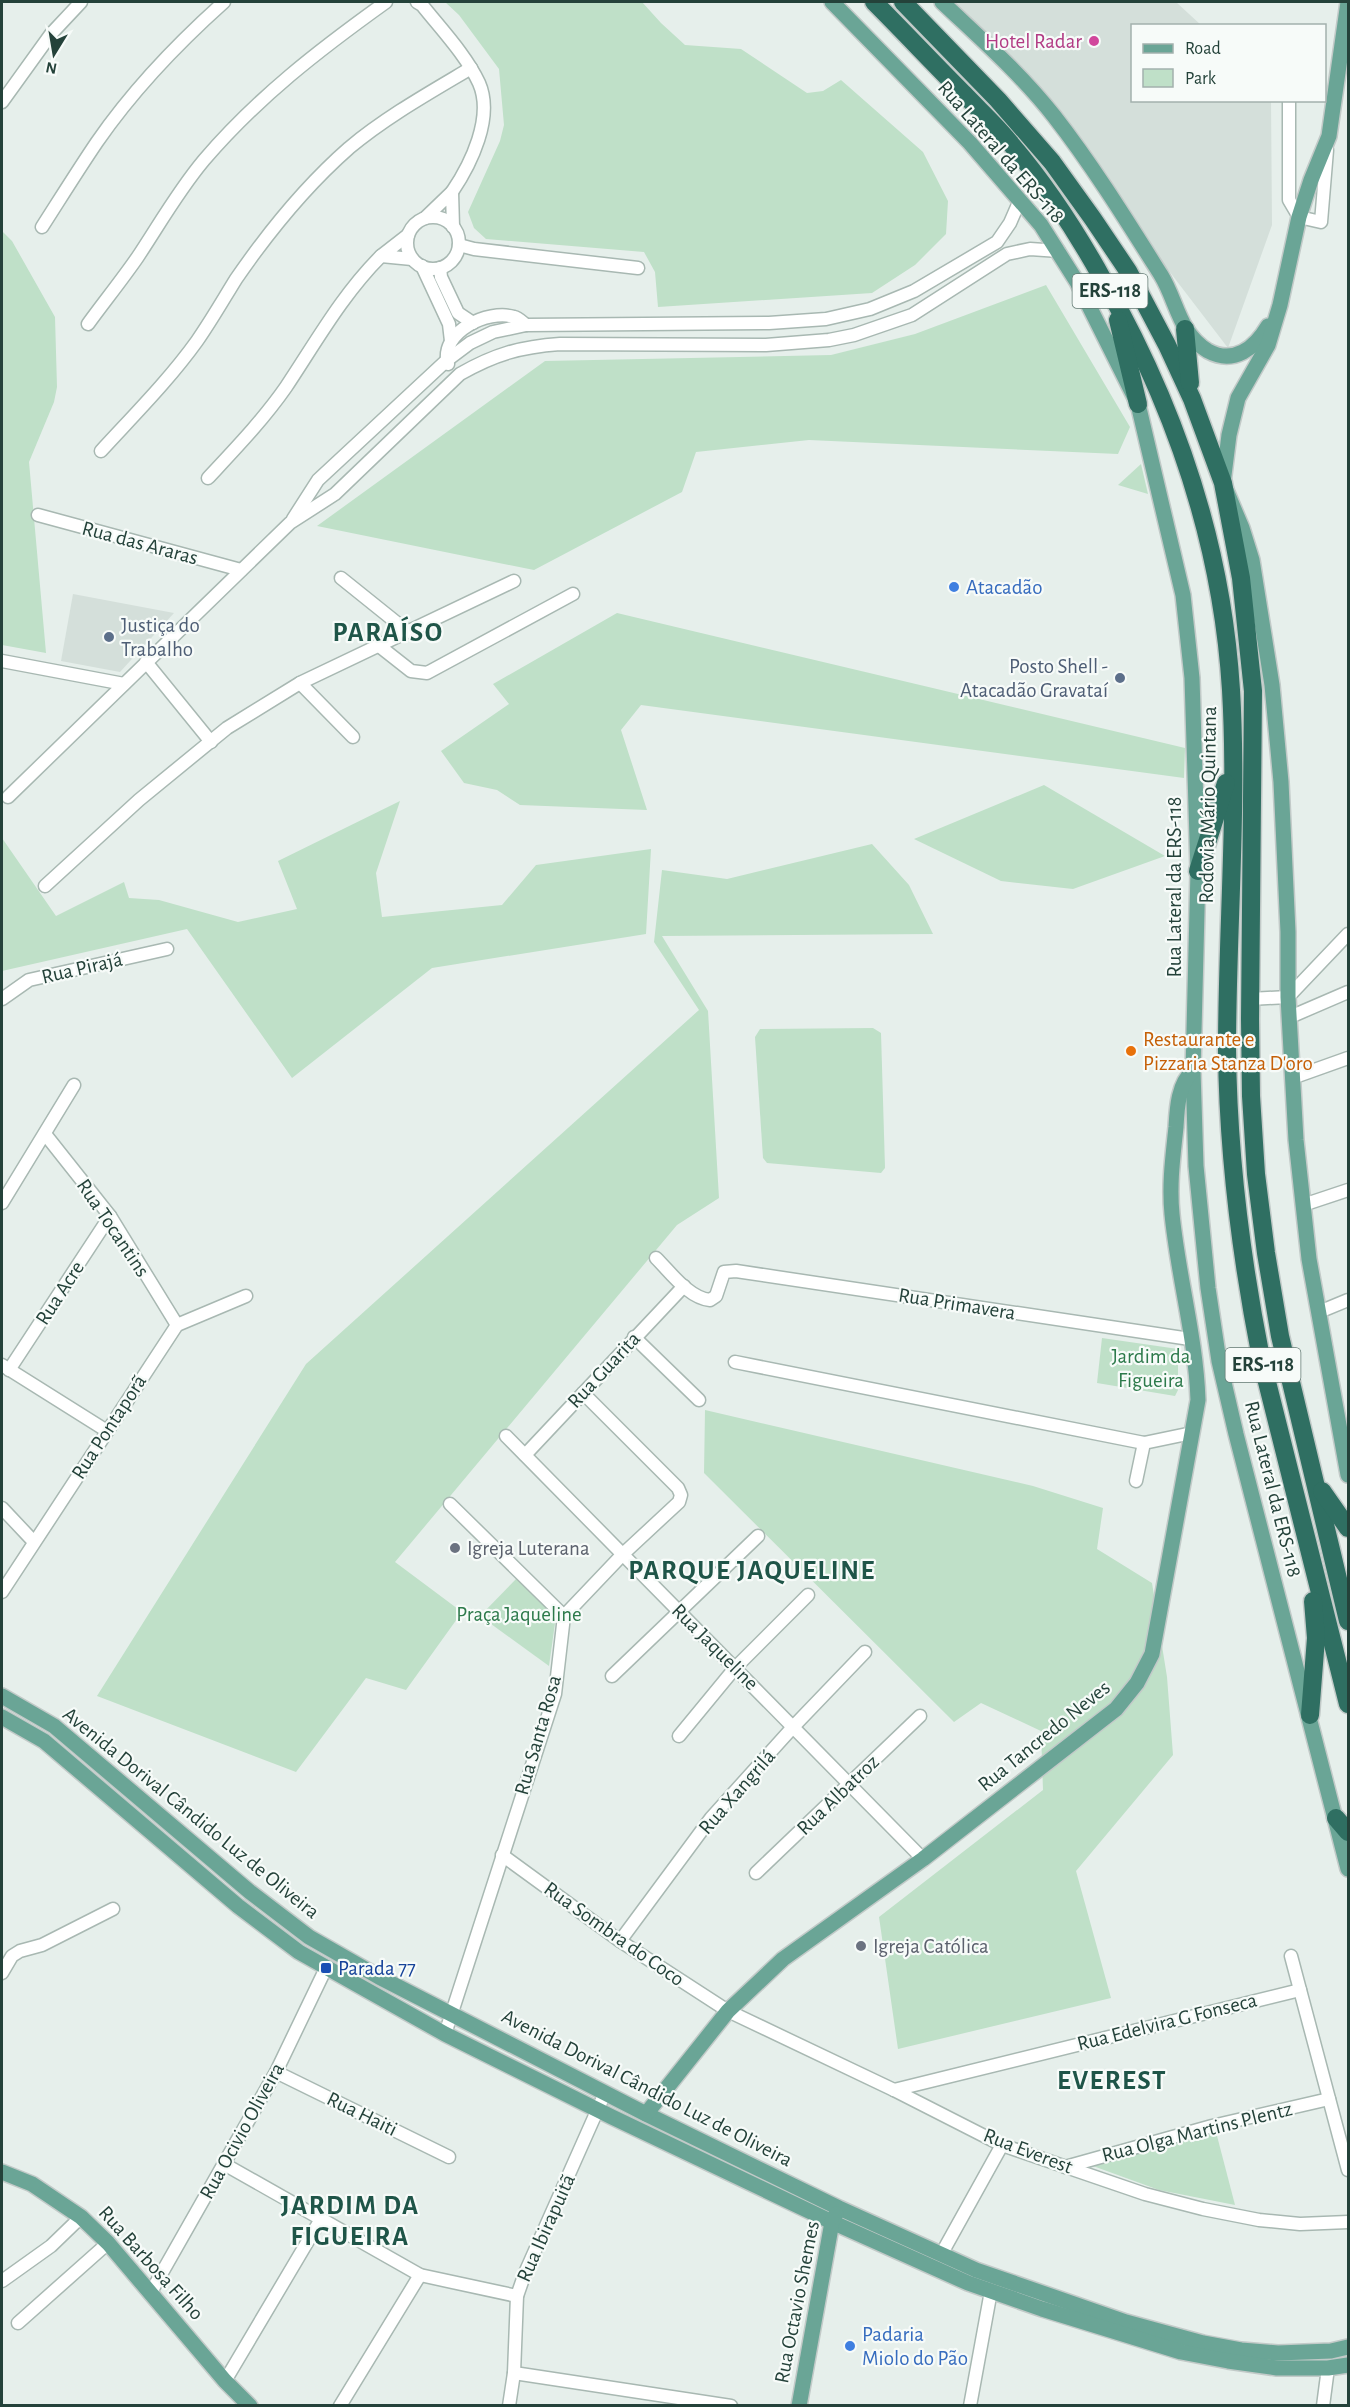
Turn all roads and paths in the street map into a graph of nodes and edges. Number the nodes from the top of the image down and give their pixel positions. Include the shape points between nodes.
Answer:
1 (81, 2) edge
2 (224, 2) edge
3 (386, 2) edge
4 (417, 2) edge
5 (832, 2) edge
6 (861, 2) edge
7 (903, 2) edge
8 (942, 2) edge
9 (1348, 2) edge
10 (880, 7) edge
11 (471, 68) junction
12 (2, 102) edge
13 (1289, 102) edge
14 (1329, 136) junction
15 (452, 192) junction
16 (1020, 200) junction
17 (1299, 217) junction
18 (425, 218) junction
19 (42, 227) dead end
20 (453, 227) junction
21 (408, 235) junction
22 (459, 245) junction
23 (1059, 251) junction
24 (381, 256) junction
25 (417, 262) junction
26 (638, 267) dead end
27 (440, 268) junction
28 (1112, 295) junction
29 (1280, 306) junction
30 (473, 323) junction
31 (88, 324) dead end
32 (526, 325) junction
33 (1185, 329) junction
34 (451, 341) junction
35 (446, 361) junction
36 (460, 374) junction
37 (1192, 399) junction
38 (1138, 404) junction
39 (101, 451) dead end
40 (208, 478) dead end
41 (1223, 483) junction
42 (38, 515) dead end
43 (290, 523) junction
44 (241, 570) junction
45 (341, 578) dead end
46 (513, 581) dead end
47 (573, 594) dead end
48 (407, 631) junction
49 (378, 645) junction
50 (2, 661) edge
51 (146, 662) junction
52 (300, 683) junction
53 (124, 684) junction
54 (353, 737) dead end
55 (211, 742) junction
56 (1233, 761) junction
57 (8, 797) dead end
58 (1198, 871) junction
59 (45, 886) dead end
60 (1348, 934) edge
61 (167, 949) dead end
62 (1348, 992) edge
63 (1288, 997) junction
64 (2, 999) edge
65 (1250, 999) junction
66 (1290, 1017) junction
67 (1348, 1058) edge
68 (1193, 1071) junction
69 (1292, 1077) junction
70 (74, 1085) dead end
71 (45, 1134) junction
72 (1196, 1166) junction
73 (1171, 1172) junction
74 (5, 1188) edge
75 (1348, 1190) edge
76 (2, 1203) edge
77 (1303, 1205) junction
78 (110, 1216) junction
79 (657, 1258) dead end
80 (684, 1286) junction
81 (246, 1296) dead end
82 (1348, 1300) edge
83 (1319, 1312) junction
84 (177, 1325) junction
85 (634, 1338) junction
86 (1190, 1340) junction
87 (735, 1362) dead end
88 (5, 1367) edge
89 (583, 1393) junction
90 (699, 1400) dead end
91 (107, 1431) junction
92 (1192, 1433) junction
93 (506, 1436) dead end
94 (1144, 1443) junction
95 (525, 1455) junction
96 (1348, 1475) edge
97 (1136, 1481) dead end
98 (1316, 1482) junction
99 (450, 1504) dead end
100 (2, 1508) edge
101 (1348, 1510) edge
102 (1348, 1529) edge
103 (758, 1536) dead end
104 (34, 1542) junction
105 (623, 1554) junction
106 (1311, 1554) junction
107 (2, 1592) edge
108 (808, 1595) dead end
109 (679, 1611) junction
110 (564, 1616) junction
111 (1348, 1620) edge
112 (865, 1652) dead end
113 (735, 1668) junction
114 (612, 1676) dead end
115 (2, 1696) edge
116 (1348, 1704) edge
117 (1310, 1715) junction
118 (920, 1716) dead end
119 (2, 1717) edge
120 (793, 1727) junction
121 (679, 1736) dead end
122 (849, 1784) junction
123 (1342, 1825) edge
124 (502, 1855) junction
125 (923, 1859) junction
126 (1348, 1869) edge
127 (756, 1873) dead end
128 (113, 1909) dead end
129 (620, 1941) junction
130 (1291, 1956) dead end
131 (326, 1968) junction
132 (2, 1973) edge
133 (1300, 1990) junction
134 (728, 2011) junction
135 (452, 2013) junction
136 (445, 2034) junction
137 (276, 2072) junction
138 (894, 2090) junction
139 (605, 2093) junction
140 (1329, 2099) junction
141 (598, 2110) junction
142 (646, 2114) junction
143 (1002, 2145) junction
144 (449, 2157) dead end
145 (224, 2164) junction
146 (1065, 2167) junction
147 (1348, 2170) edge
148 (2, 2172) edge
149 (839, 2208) junction
150 (81, 2217) junction
151 (321, 2219) junction
152 (832, 2222) junction
153 (1348, 2222) edge
154 (108, 2243) junction
155 (942, 2253) junction
156 (420, 2275) junction
157 (2, 2281) edge
158 (991, 2291) junction
159 (151, 2292) junction
160 (517, 2296) junction
161 (18, 2323) dead end
162 (1348, 2347) edge
163 (1348, 2365) edge
164 (1328, 2368) junction
165 (514, 2373) junction
166 (225, 2380) junction
167 (691, 2402) edge
168 (250, 2406) edge
169 (339, 2406) edge
170 (509, 2406) edge
171 (731, 2406) edge
172 (799, 2406) edge
173 (970, 2406) edge
174 (1323, 2406) edge

1 - 12 street via 51,34
2 - 19 street via 180,42 130,99
3 - 31 street via 267,93 204,160
4 - 11 street
5 - 16 main road, Rua Lateral da ERS-118
6 - 10 highway
7 - 37 highway, Rodovia Mário Quintana / ERS-118 via 1052,162 1128,271
8 - 33 main road via 1053,114 1164,280
9 - 14 main road
10 - 28 highway, Rodovia Mário Quintana / ERS-118 via 1011,143 1072,224
11 - 15 street via 484,104 482,123 470,160
11 - 39 street via 396,112 348,149 307,191 238,277 197,341
13 - 17 street via 1289,200
14 - 17 main road
14 - 17 street via 1321,222
15 - 18 street
15 - 20 street
16 - 23 main road, Rua Lateral da ERS-118
16 - 32 street via 997,242 914,291 870,309 826,319 769,323
17 - 29 main road
18 - 20 street via 444,219
18 - 21 street
20 - 22 street
21 - 24 street
21 - 25 street via 407,247
22 - 26 street
22 - 27 street via 455,257
23 - 36 street via 1030,249 1007,254 912,315 854,335 766,345 526,346 483,360
23 - 38 main road, Rua Lateral da ERS-118
24 - 25 street
24 - 40 street via 321,330 285,388 247,437
25 - 27 street
25 - 34 street via 450,324
27 - 30 street via 458,313
28 - 38 highway
28 - 56 highway, Rodovia Mário Quintana / ERS-118 via 1150,366 1172,420 1205,525 1226,629
29 - 33 main road via 1254,346 1242,354 1220,356 1208,351
29 - 41 main road via 1268,345 1238,398
30 - 32 street via 510,316
30 - 34 street
32 - 35 street via 493,332
33 - 37 highway
34 - 35 street
35 - 36 street via 450,369
35 - 43 street via 318,480
36 - 43 street via 335,494
37 - 41 highway, Rodovia Mário Quintana / ERS-118
38 - 58 main road, Rua Lateral da ERS-118 via 1183,595 1192,678
41 - 63 main road via 1252,560 1272,685 1281,782
41 - 65 highway, Rodovia Mário Quintana / ERS-118 via 1241,578 1253,692
42 - 44 street, Rua das Araras
43 - 44 street
44 - 51 street
45 - 48 street
46 - 48 street
47 - 49 street via 427,673 411,670
48 - 49 street
49 - 52 street
50 - 53 street
51 - 53 street
51 - 55 street
52 - 54 street
52 - 55 street
53 - 57 street
55 - 59 street via 139,800
56 - 58 highway
56 - 106 highway, Rodovia Mário Quintana / ERS-118 via 1227,1019 1234,1178 1261,1358
58 - 68 main road, Rua Lateral da ERS-118
60 - 63 street
61 - 64 street, Rua Pirajá via 29,980
62 - 66 street
63 - 65 street
63 - 66 main road
65 - 98 highway, Rodovia Mário Quintana / ERS-118 via 1251,1096 1266,1253 1280,1336
66 - 69 main road
67 - 69 street
68 - 72 main road, Rua Lateral da ERS-118
68 - 73 main road, Rua Tancredo Neves via 1180,1096
69 - 77 main road
70 - 71 street
71 - 74 street
71 - 78 street, Rua Tocantins
72 - 73 main road
72 - 117 main road, Rua Lateral da ERS-118 via 1219,1361
73 - 86 main road, Rua Tancredo Neves via 1172,1214
74 - 76 street
75 - 77 street
77 - 83 main road
78 - 84 street, Rua Tocantins
78 - 88 street, Rua Acre
79 - 80 street
80 - 85 street, Rua Guarita
80 - 86 street, Rua Primavera via 710,1300 716,1296 724,1272 748,1273
81 - 84 street
82 - 83 street
83 - 96 main road
84 - 91 street, Rua Pontaporã
85 - 89 street, Rua Guarita
85 - 90 street
86 - 92 main road, Rua Tancredo Neves via 1197,1370
87 - 94 street
88 - 91 street
89 - 95 street, Rua Guarita
89 - 105 street via 681,1494 679,1502
91 - 104 street, Rua Pontaporã
92 - 94 street
92 - 125 main road, Rua Tancredo Neves via 1152,1654 1137,1683 1116,1709
93 - 95 street, Rua Jaqueline
94 - 97 street
95 - 105 street, Rua Jaqueline
98 - 102 highway
98 - 111 highway, Rodovia Mário Quintana / ERS-118
99 - 110 street
100 - 104 street
101 - 102 main road
103 - 109 street
104 - 107 street, Rua Pontaporã
105 - 109 street, Rua Jaqueline
105 - 110 street
106 - 116 highway, Rodovia Mário Quintana / ERS-118
106 - 117 highway via 1316,1638
108 - 113 street
109 - 113 street, Rua Jaqueline
109 - 114 street
110 - 124 street, Rua Santa Rosa via 555,1694
112 - 120 street, Rua Xangrilá
113 - 120 street, Rua Jaqueline
113 - 121 street
115 - 135 main road, Avenida Dorival Cândido Luz de Oliveira via 54,1726 309,1937
117 - 123 main road, Rua Lateral da ERS-118
118 - 122 street, Rua Albatroz
119 - 131 main road, Avenida Dorival Cândido Luz de Oliveira via 44,1741 238,1906
120 - 122 street, Rua Jaqueline
120 - 129 street, Rua Xangrilá via 711,1818
122 - 125 street, Rua Jaqueline
122 - 127 street, Rua Albatroz
123 - 126 main road, Rua Lateral da ERS-118
124 - 129 street, Rua Sombra do Coco
124 - 135 street, Rua Santa Rosa
125 - 134 main road, Rua Tancredo Neves via 783,1959
128 - 132 street via 42,1945 20,1951 12,1956
129 - 134 street, Rua Sombra do Coco
130 - 133 street
131 - 136 main road, Avenida Dorival Cândido Luz de Oliveira
131 - 137 street, Rua Ocivio Oliveira
133 - 138 street, Rua Edelvira G Fonseca
133 - 140 street
134 - 138 street, Rua Everest
134 - 142 main road, Rua Tancredo Neves
135 - 136 street, Rua Santa Rosa
135 - 139 main road, Avenida Dorival Cândido Luz de Oliveira
136 - 141 main road, Avenida Dorival Cândido Luz de Oliveira
137 - 144 street, Rua Haiti
137 - 145 street, Rua Ocivio Oliveira
138 - 143 street, Rua Everest
139 - 141 street, Rua Ibirapuitã
139 - 142 main road, Avenida Dorival Cândido Luz de Oliveira
140 - 146 street, Rua Olga Martins Plentz via 1212,2126
140 - 147 street
141 - 152 main road, Avenida Dorival Cândido Luz de Oliveira
141 - 160 street, Rua Ibirapuitã
142 - 149 main road, Avenida Dorival Cândido Luz de Oliveira
143 - 146 street, Rua Everest
143 - 155 street
145 - 151 street
145 - 159 street, Rua Ocivio Oliveira
146 - 153 street, Rua Everest via 1145,2194 1259,2220 1300,2224
148 - 150 main road, Rua Barbosa Filho via 32,2184
149 - 152 main road, Rua Octavio Shemes
149 - 155 main road, Avenida Dorival Cândido Luz de Oliveira
150 - 154 main road, Rua Barbosa Filho
150 - 157 street via 51,2246
151 - 156 street
151 - 166 street
152 - 158 main road, Avenida Dorival Cândido Luz de Oliveira
152 - 172 main road, Rua Octavio Shemes
154 - 159 main road, Rua Barbosa Filho
154 - 161 street
155 - 162 main road, Avenida Dorival Cândido Luz de Oliveira via 1047,2296 1203,2343 1278,2353
156 - 160 street
156 - 169 street
158 - 164 main road, Avenida Dorival Cândido Luz de Oliveira via 1181,2352 1277,2368
158 - 173 street
159 - 166 main road, Rua Barbosa Filho
160 - 165 street, Rua Ibirapuitã
163 - 164 main road, Avenida Dorival Cândido Luz de Oliveira
164 - 174 street
165 - 167 street
165 - 170 street, Rua Ibirapuitã
166 - 168 main road, Rua Barbosa Filho
167 - 171 street

